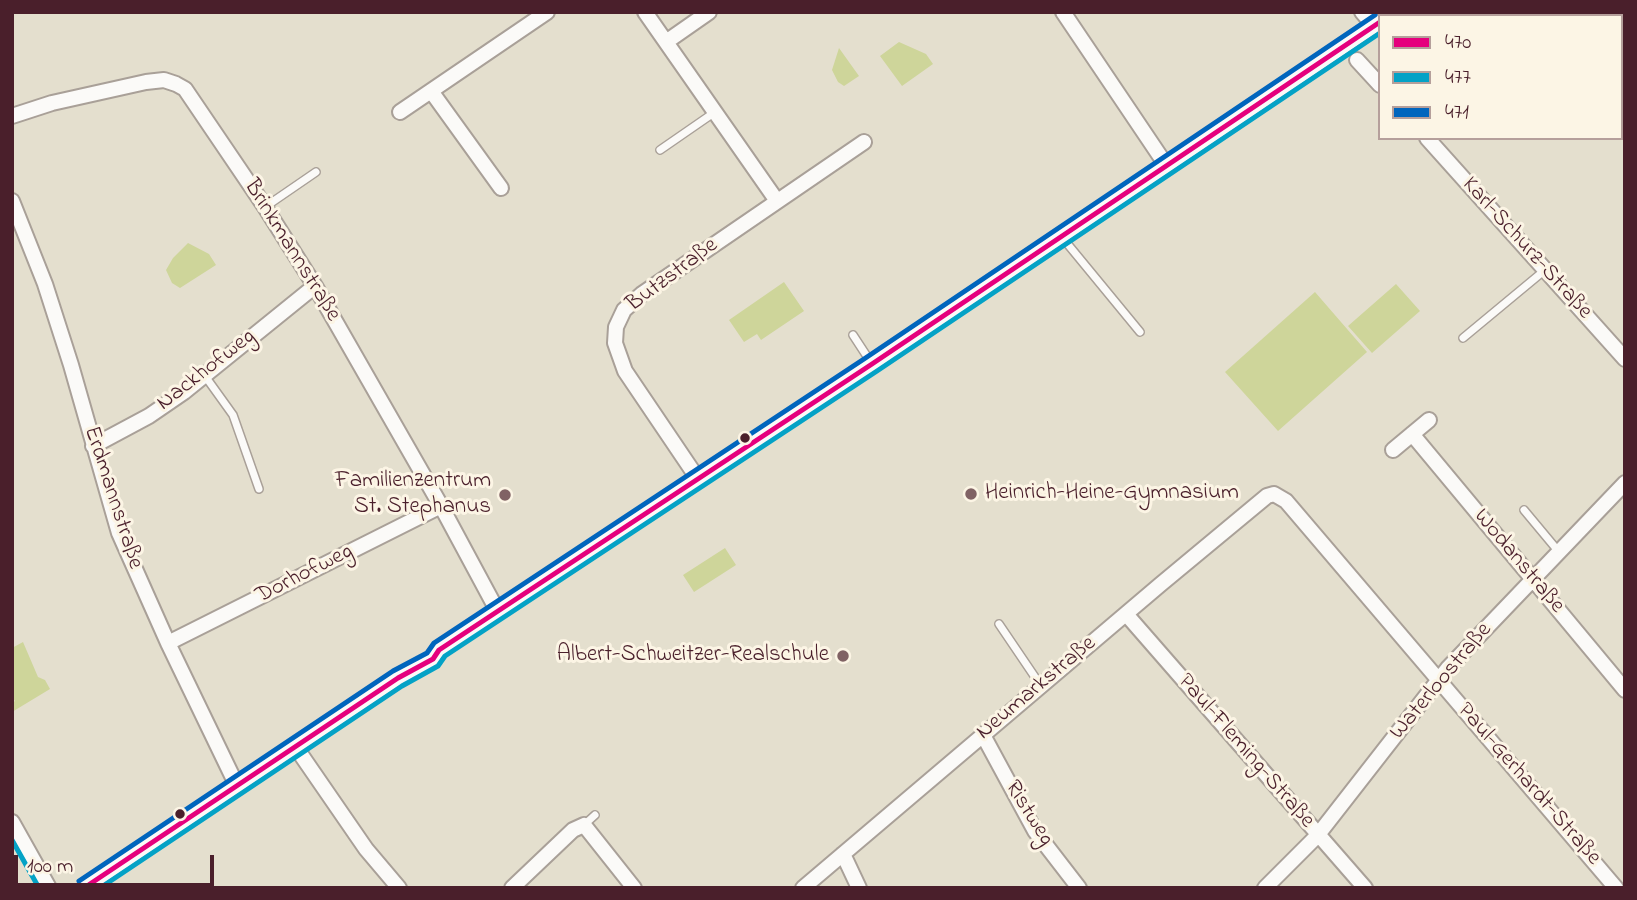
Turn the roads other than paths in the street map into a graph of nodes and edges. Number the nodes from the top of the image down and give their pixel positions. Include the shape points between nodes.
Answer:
1 (547, 12) edge
2 (645, 12) edge
3 (709, 12) edge
4 (1063, 12) edge
5 (1362, 12) edge
6 (1377, 24) edge
7 (666, 42) junction
8 (1357, 60) dead end
9 (1378, 83) edge
10 (431, 91) junction
11 (400, 112) dead end
12 (715, 112) junction
13 (12, 117) edge
14 (1429, 140) edge
15 (864, 142) dead end
16 (660, 150) dead end
17 (1166, 165) junction
18 (316, 172) dead end
19 (501, 188) dead end
20 (12, 201) edge
21 (777, 201) junction
22 (265, 207) junction
23 (1060, 235) junction
24 (1545, 270) junction
25 (315, 286) junction
26 (1140, 332) dead end
27 (853, 335) dead end
28 (1463, 338) dead end
29 (1625, 359) edge
30 (872, 364) junction
31 (205, 376) junction
32 (1429, 420) dead end
33 (1412, 434) junction
34 (93, 446) junction
35 (1393, 450) dead end
36 (698, 479) junction
37 (1625, 483) edge
38 (260, 489) dead end
39 (1274, 494) joint
40 (441, 506) junction
41 (1524, 510) dead end
42 (1559, 552) junction
43 (1533, 580) junction
44 (498, 612) junction
45 (1126, 614) junction
46 (999, 624) dead end
47 (168, 643) junction
48 (1438, 680) junction
49 (1622, 682) edge
50 (1041, 686) junction
51 (983, 735) junction
52 (295, 747) junction
53 (237, 786) junction
54 (12, 822) edge
55 (1317, 835) junction
56 (843, 854) junction
57 (49, 888) edge
58 (84, 888) edge
59 (399, 888) edge
60 (512, 888) edge
61 (634, 888) edge
62 (803, 888) edge
63 (859, 888) edge
64 (1079, 888) edge
65 (1265, 888) edge
66 (1365, 888) edge
67 (1616, 888) edge

1 - 10 street
2 - 7 street
3 - 7 street
4 - 17 street
5 - 6 street
6 - 17 street
7 - 12 street
8 - 9 street
10 - 11 street
10 - 19 street
12 - 16 lane
12 - 21 street
13 - 22 street, Brinkmannstraße via 116,88 164,80 176,84 192,98
14 - 24 street, Karl-Schurz-Straße
15 - 21 street, Butzstraße
17 - 23 street
18 - 22 lane
20 - 34 street, Erdmannstraße via 46,284
21 - 36 street, Butzstraße via 639,296 624,310 616,327 615,344 625,371
22 - 25 street, Brinkmannstraße
23 - 26 lane
23 - 30 street
24 - 28 lane
24 - 29 street, Karl-Schurz-Straße
25 - 31 street, Nackhofweg
25 - 40 street, Brinkmannstraße
27 - 30 lane
30 - 36 street
31 - 34 street, Nackhofweg via 149,416
31 - 38 lane via 233,415
32 - 33 street
33 - 35 street
33 - 43 street, Wodanstraße
34 - 47 street, Erdmannstraße via 119,533
36 - 44 street
37 - 42 street, Waterloostraße
39 - 45 street, Neumarkstraße
39 - 48 street, Paul-Gerhardt-Straße via 1286,501
40 - 44 street, Brinkmannstraße
40 - 47 street, Dorhofweg
41 - 42 lane
42 - 43 street, Waterloostraße
43 - 48 street, Waterloostraße
43 - 49 street, Wodanstraße
44 - 52 street
45 - 50 street, Neumarkstraße
45 - 55 street, Paul-Fleming-Straße
46 - 50 lane
47 - 53 street, Erdmannstraße
48 - 55 street, Waterloostraße
48 - 67 street, Paul-Gerhardt-Straße
50 - 51 street, Neumarkstraße
51 - 56 street, Neumarkstraße
51 - 64 street, Ristweg via 1035,831
52 - 53 street
52 - 59 street
53 - 58 street
54 - 57 street
55 - 65 street, Waterloostraße
55 - 66 street, Paul-Fleming-Straße
56 - 62 street, Neumarkstraße
56 - 63 street
60 - 61 street via 589,820

